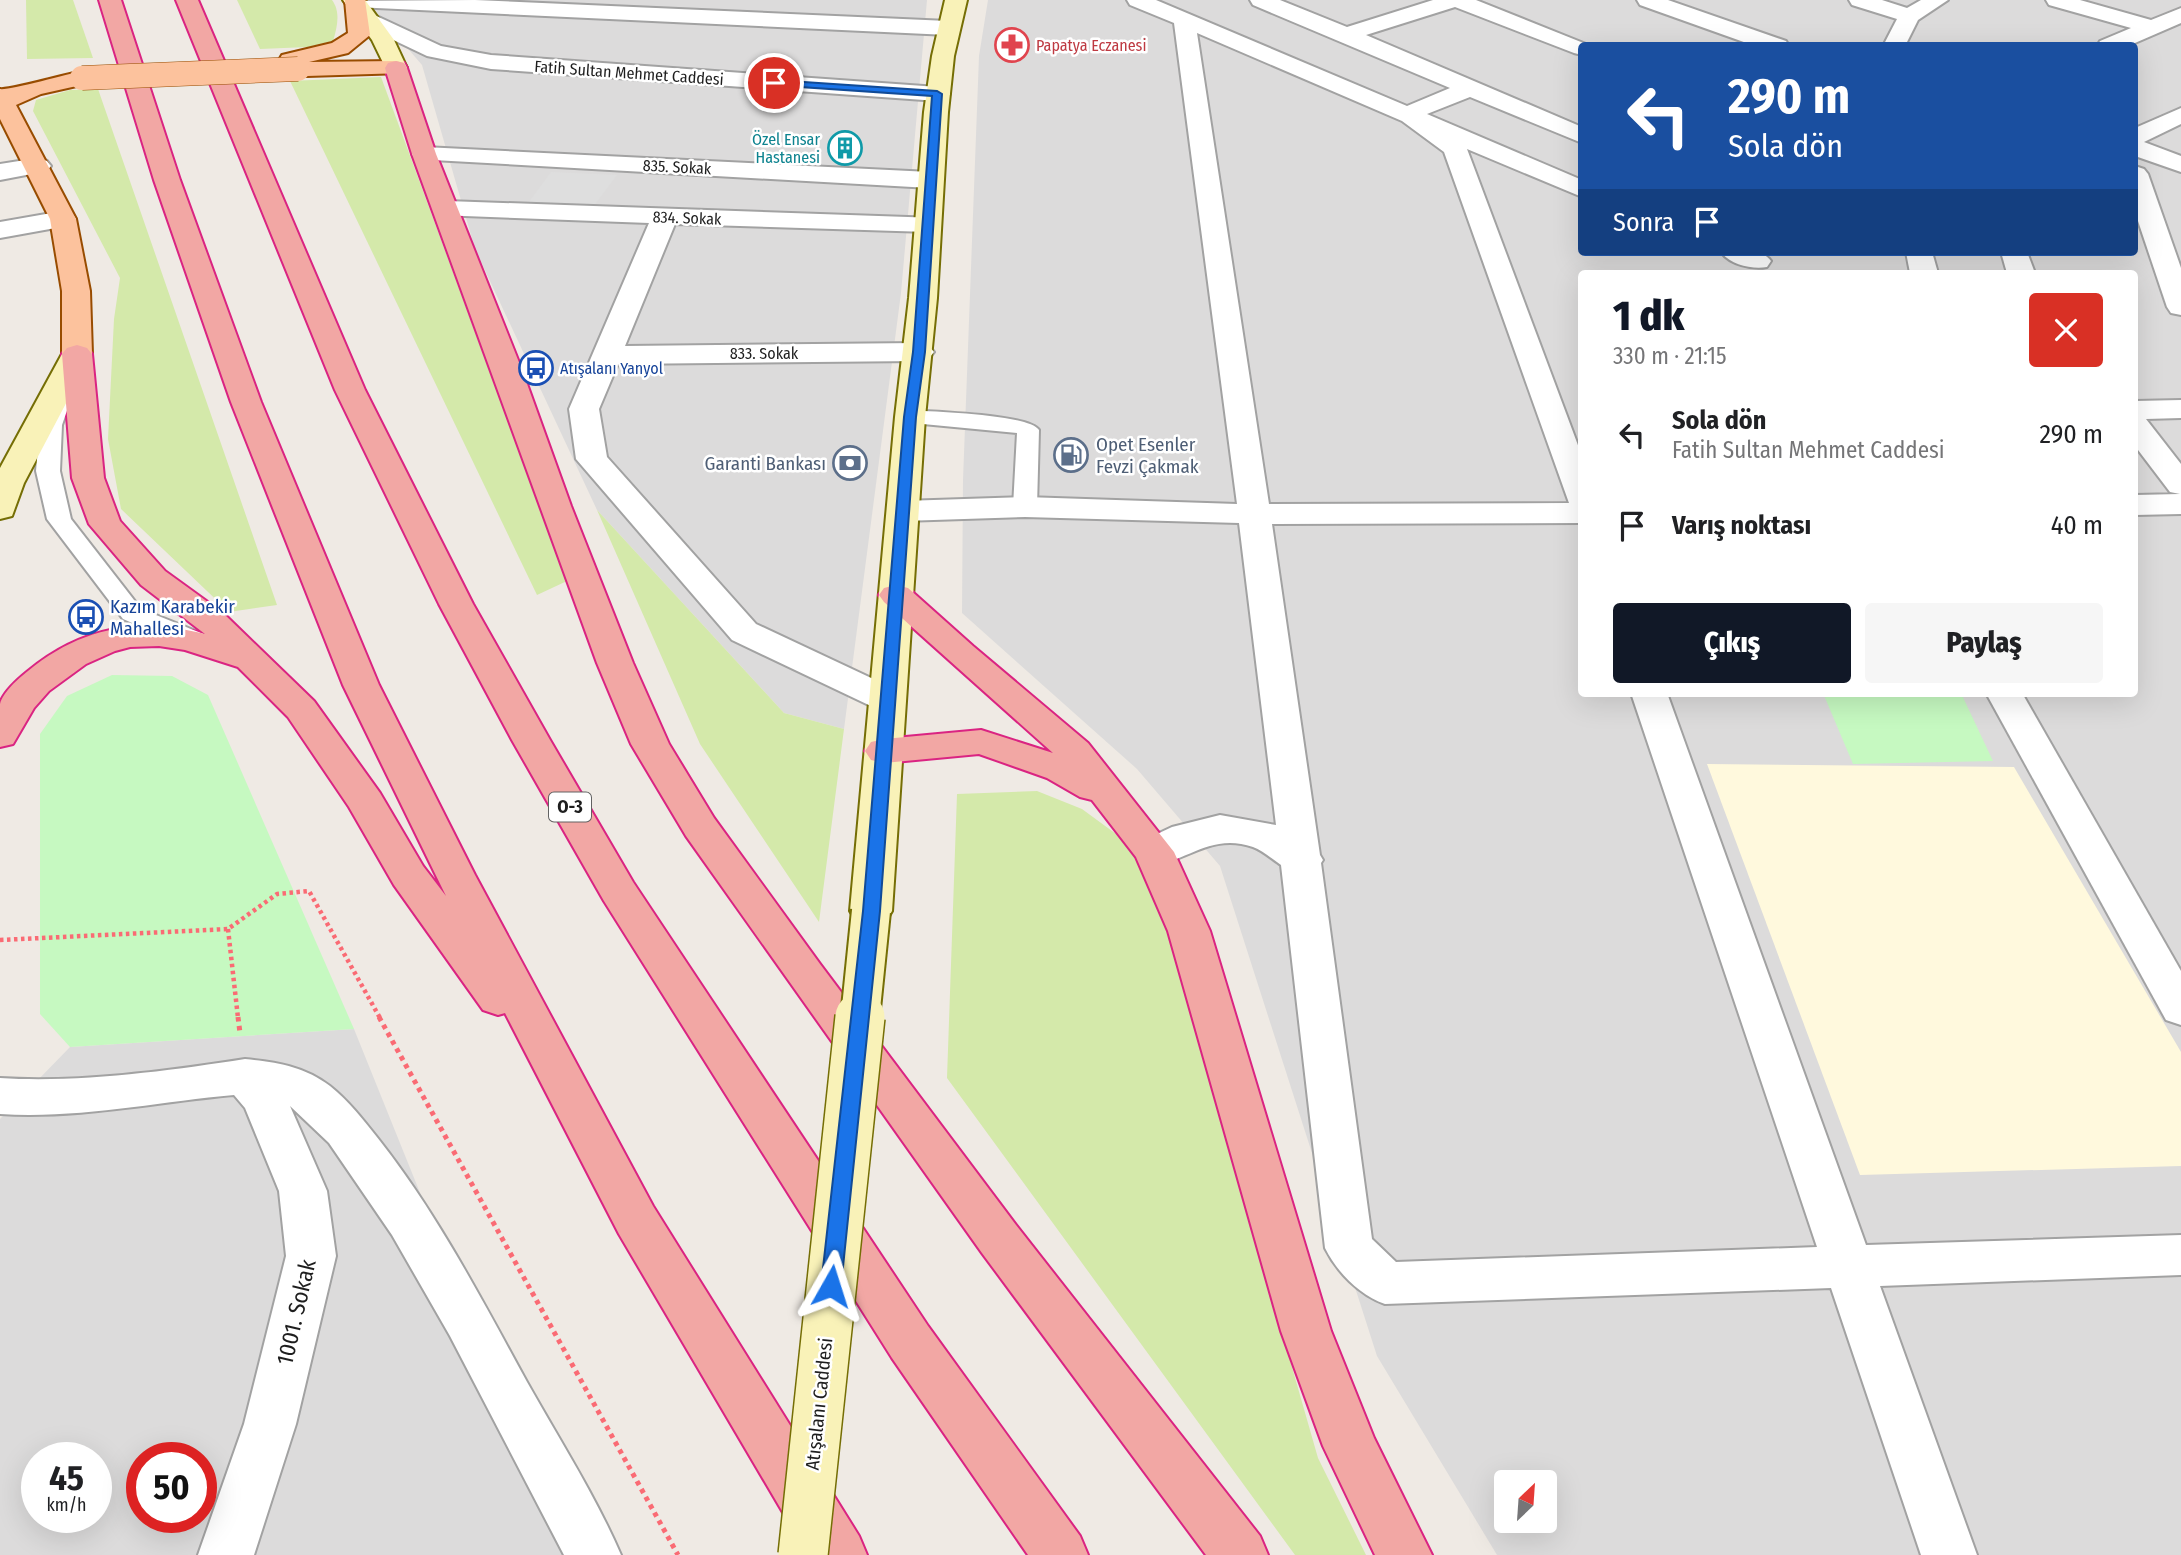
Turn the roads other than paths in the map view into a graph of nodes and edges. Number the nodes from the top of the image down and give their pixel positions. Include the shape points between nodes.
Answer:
1 (110, 0) edge
2 (187, 0) edge
3 (956, 0) edge
4 (1138, 0) edge
5 (1261, 0) edge
6 (1456, 0) edge
7 (1648, 0) edge
8 (1860, 0) edge
9 (1937, 0) edge
10 (2057, 0) edge
11 (453, 2) edge
12 (363, 4) edge
13 (2181, 15) edge
14 (1909, 16) junction
15 (1184, 19) junction
16 (2151, 27) junction
17 (948, 28) junction
18 (1348, 34) junction
19 (1768, 42) edge
20 (1897, 42) edge
21 (2117, 42) edge
22 (1578, 46) edge
23 (294, 65) junction
24 (396, 68) junction
25 (14, 71) dead end
26 (81, 74) junction
27 (1468, 89) junction
28 (937, 94) junction
29 (1, 99) edge
30 (1408, 114) junction
31 (2181, 115) edge
32 (1578, 134) edge
33 (2138, 136) edge
34 (2138, 148) edge
35 (424, 154) junction
36 (2181, 165) edge
37 (38, 166) junction
38 (0, 172) edge
39 (930, 180) junction
40 (2138, 183) edge
41 (1578, 187) edge
42 (447, 209) junction
43 (665, 217) junction
44 (63, 219) junction
45 (928, 224) junction
46 (0, 230) edge
47 (2181, 307) edge
48 (919, 352) junction
49 (77, 354) junction
50 (609, 355) junction
51 (2181, 409) edge
52 (2138, 410) edge
53 (910, 417) junction
54 (2138, 429) edge
55 (2181, 485) edge
56 (1578, 488) edge
57 (2181, 504) edge
58 (2138, 505) edge
59 (1025, 507) junction
60 (0, 509) edge
61 (903, 511) junction
62 (1578, 513) edge
63 (1256, 514) junction
64 (896, 595) junction
65 (252, 659) junction
66 (1650, 697) edge
67 (2006, 697) edge
68 (888, 700) junction
69 (0, 735) edge
70 (884, 751) junction
71 (1111, 798) junction
72 (1154, 852) junction
73 (1303, 860) junction
74 (2181, 1009) edge
75 (245, 1076) junction
76 (0, 1096) edge
77 (573, 1103) junction
78 (2181, 1255) edge
79 (1848, 1266) junction
80 (226, 1555) edge
81 (593, 1555) edge
82 (803, 1555) edge
83 (839, 1555) edge
84 (1060, 1555) edge
85 (1240, 1555) edge
86 (1404, 1555) edge
87 (1949, 1555) edge

1 - 77 highway via 167,180 246,402 361,685
2 - 84 highway, O-3 via 350,390 456,604 525,729 618,891 902,1331
3 - 17 main road, Atışalanı Caddesi
4 - 15 street
5 - 18 street
6 - 18 street
6 - 22 street
7 - 19 street
8 - 14 street
9 - 14 street
10 - 16 street
11 - 12 street
11 - 17 street
12 - 23 main road via 359,35 340,48
12 - 24 main road
12 - 28 street, Fatih Sultan Mehmet Caddesi via 435,51 491,62
13 - 16 street
14 - 20 street
15 - 30 street
15 - 63 street
16 - 21 street
17 - 28 main road, Atışalanı Caddesi
18 - 27 street
23 - 24 main road
23 - 26 main road, bridge
24 - 35 highway
25 - 26 main road
26 - 29 main road
27 - 30 street
27 - 32 street
28 - 39 main road, Atışalanı Caddesi
29 - 37 main road
30 - 41 street
30 - 56 street via 1455,149
31 - 33 street
34 - 36 street
35 - 39 street, 835. Sokak
35 - 42 highway
37 - 38 street
37 - 44 main road
39 - 45 main road, Atışalanı Caddesi
40 - 47 street
42 - 43 street, 834. Sokak
42 - 85 highway via 555,506 650,744 700,827 805,975
43 - 45 street, 834. Sokak
43 - 50 street
44 - 46 street
44 - 49 main road via 76,291
45 - 48 main road, Atışalanı Caddesi
48 - 50 street, 833. Sokak
48 - 53 main road, Atışalanı Caddesi
49 - 60 main road via 8,483
49 - 65 highway via 88,478 105,524 153,578 211,620
50 - 68 street via 584,409 592,459 744,632
51 - 52 street
53 - 59 lane via 1028,430
53 - 61 main road, Atışalanı Caddesi
54 - 55 street
57 - 58 street
59 - 61 street
59 - 63 street
61 - 64 main road, Atışalanı Caddesi
62 - 63 street
63 - 73 street
64 - 68 main road, Atışalanı Caddesi
64 - 71 highway via 1074,752
65 - 69 highway via 175,638 131,635 62,665 28,691
65 - 77 highway via 301,709 366,802 408,875
66 - 79 street
67 - 74 street
68 - 70 main road, Atışalanı Caddesi
70 - 71 highway via 981,742 1061,769
70 - 82 main road, Atışalanı Caddesi, bridge
71 - 72 highway
72 - 73 street via 1220,828 1264,835
72 - 86 highway via 1189,931 1306,1331 1350,1446
73 - 79 street via 1349,1248 1385,1283
75 - 76 street via 140,1089
75 - 80 street, 1001. Sokak via 264,1100 303,1191 311,1256 270,1424
75 - 81 street via 285,1081 318,1102 368,1159 441,1272
77 - 83 highway via 636,1220
78 - 79 street
79 - 87 street

